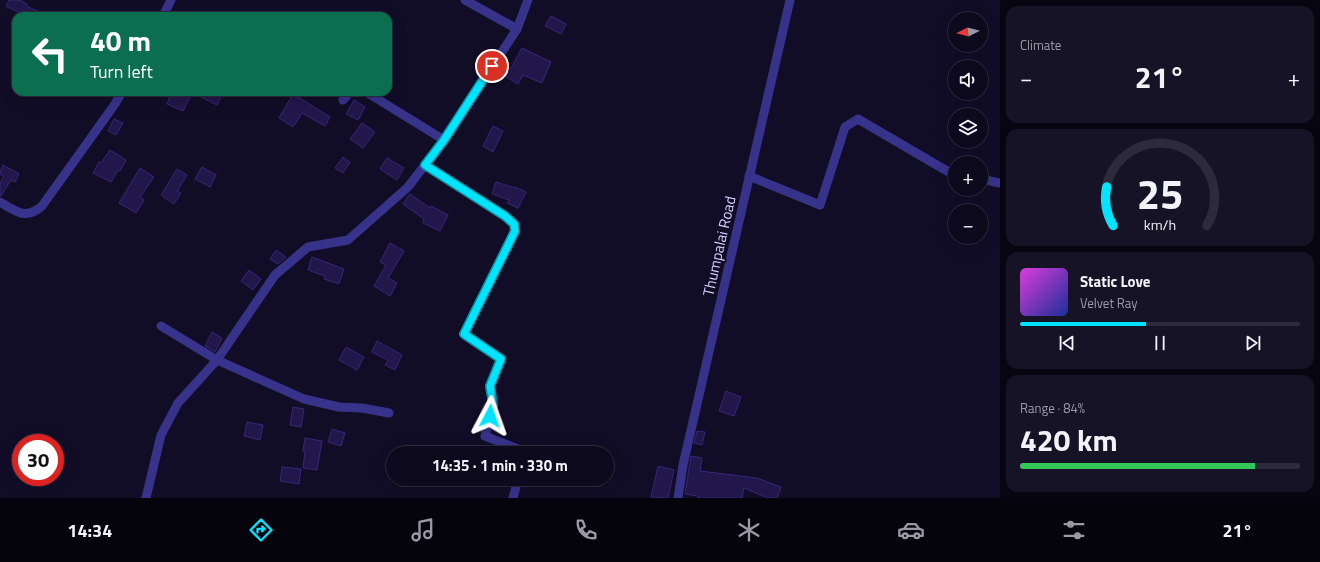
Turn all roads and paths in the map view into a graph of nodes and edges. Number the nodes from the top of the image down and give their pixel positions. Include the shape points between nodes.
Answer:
1 (171, 0) edge
2 (465, 0) edge
3 (528, 0) edge
4 (790, 0) edge
5 (165, 12) edge
6 (517, 29) junction
7 (119, 96) edge
8 (346, 96) edge
9 (372, 96) edge
10 (343, 100) dead end
11 (444, 140) junction
12 (425, 165) junction
13 (948, 171) edge
14 (750, 176) junction
15 (988, 180) edge
16 (1000, 183) edge
17 (1, 207) edge
18 (161, 326) dead end
19 (217, 360) junction
20 (389, 413) dead end
21 (510, 446) edge
22 (516, 486) edge
23 (146, 498) edge
24 (512, 498) edge
25 (678, 498) edge

1 - 5 street
2 - 6 street
3 - 6 street
4 - 14 street, Thumpalai Road
6 - 11 street
7 - 17 street via 42,206 36,211 19,214
8 - 10 street
9 - 11 street
11 - 12 street
12 - 19 street via 408,187 348,240 308,247 274,275
12 - 21 street via 514,224 515,231 464,334 501,359 490,386 493,405 484,436
13 - 14 street via 858,119 845,128 820,205
14 - 25 street, Thumpalai Road via 683,465
15 - 16 street
18 - 19 street
19 - 20 street via 304,399 339,407
19 - 23 street via 178,403 161,435
22 - 24 street

